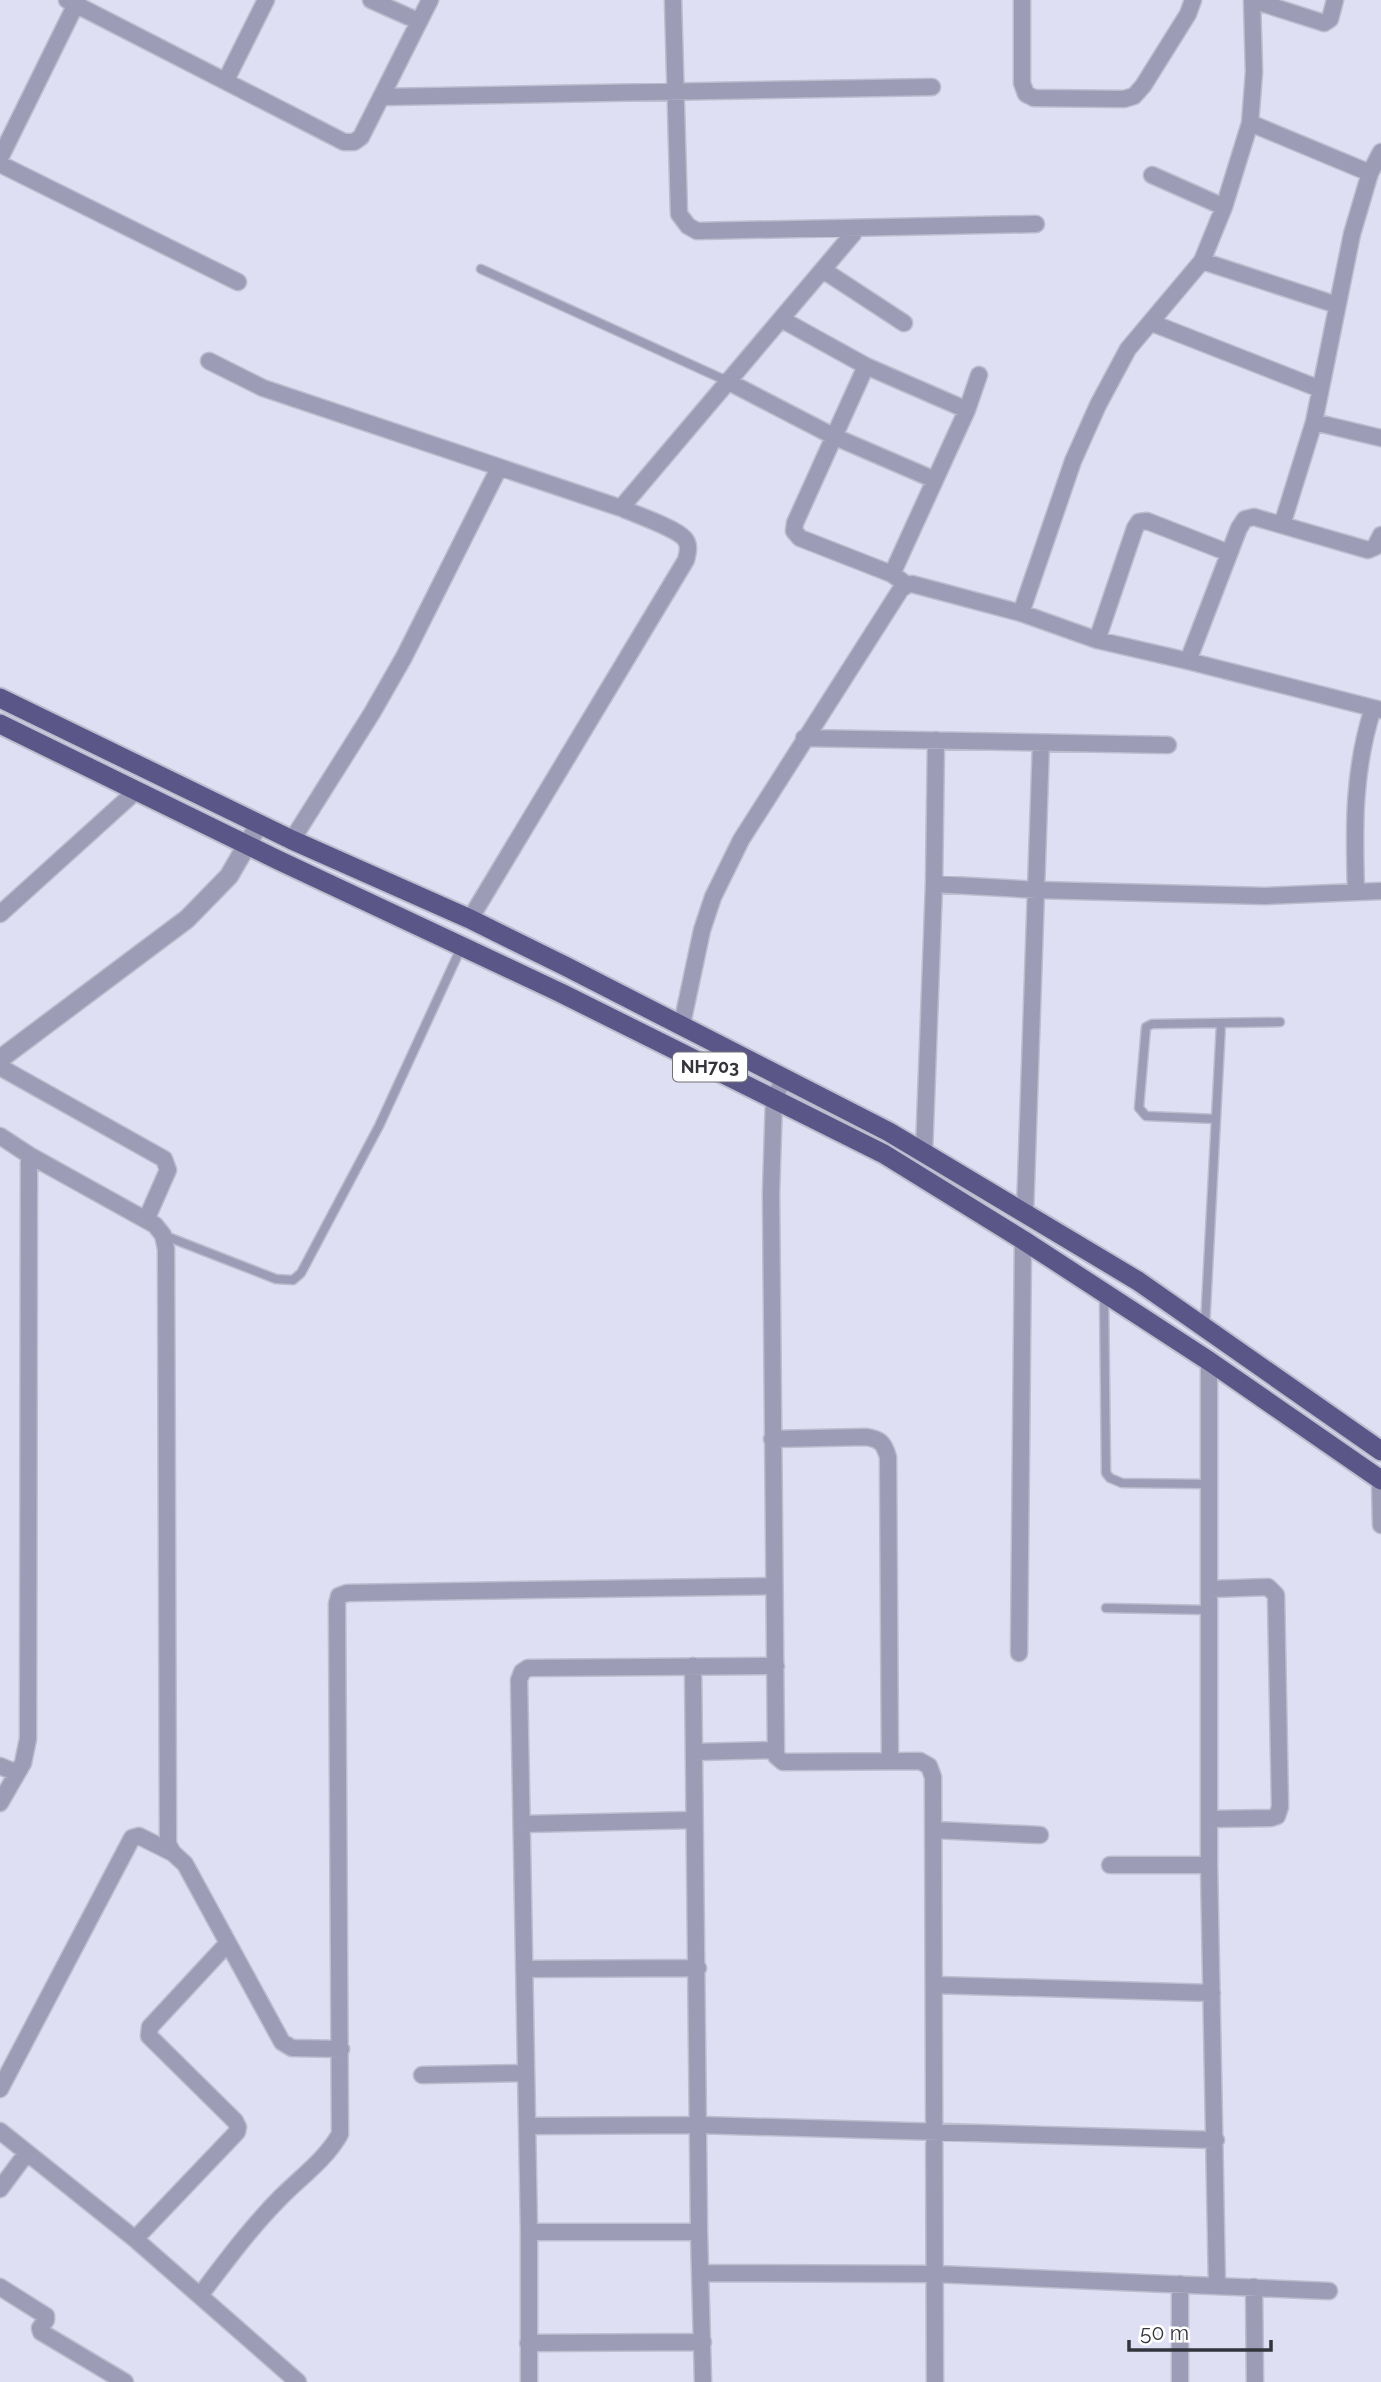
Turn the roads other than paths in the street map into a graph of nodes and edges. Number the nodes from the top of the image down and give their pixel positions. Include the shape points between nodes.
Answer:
1 (266, 0) edge
2 (371, 0) edge
3 (430, 0) edge
4 (673, 0) edge
5 (1022, 0) edge
6 (1193, 0) edge
7 (1252, 0) edge
8 (1335, 0) edge
9 (74, 2) edge
10 (418, 21) junction
11 (226, 80) junction
12 (932, 87) dead end
13 (675, 92) junction
14 (382, 97) junction
15 (1250, 123) junction
16 (1381, 152) edge
17 (0, 158) edge
18 (0, 164) edge
19 (1370, 173) junction
20 (1152, 175) dead end
21 (1224, 207) junction
22 (1036, 224) dead end
23 (858, 228) junction
24 (1202, 261) junction
25 (481, 269) dead end
26 (823, 270) junction
27 (237, 282) dead end
28 (1337, 305) junction
29 (781, 319) junction
30 (904, 323) dead end
31 (1152, 323) junction
32 (209, 361) dead end
33 (866, 366) junction
34 (979, 375) dead end
35 (727, 381) junction
36 (1320, 389) junction
37 (967, 410) junction
38 (1314, 422) junction
39 (833, 436) junction
40 (1381, 438) edge
41 (499, 468) junction
42 (935, 480) junction
43 (621, 508) junction
44 (1282, 525) junction
45 (1381, 536) edge
46 (1229, 553) junction
47 (892, 574) junction
48 (907, 585) junction
49 (1021, 613) junction
50 (1097, 640) junction
51 (1188, 661) junction
52 (0, 698) edge
53 (1377, 709) edge
54 (0, 724) edge
55 (804, 738) junction
56 (936, 740) junction
57 (1041, 743) junction
58 (1168, 745) dead end
59 (135, 792) junction
60 (258, 824) junction
61 (292, 840) junction
62 (247, 845) junction
63 (934, 884) junction
64 (1038, 890) junction
65 (1356, 891) junction
66 (1381, 891) edge
67 (0, 914) edge
68 (470, 919) junction
69 (462, 946) junction
70 (1280, 1022) dead end
71 (682, 1024) junction
72 (1221, 1024) junction
73 (0, 1059) edge
74 (0, 1067) edge
75 (785, 1078) junction
76 (774, 1099) junction
77 (1216, 1119) junction
78 (0, 1136) edge
79 (924, 1153) junction
80 (29, 1155) junction
81 (1025, 1213) junction
82 (146, 1220) junction
83 (163, 1235) junction
84 (1023, 1240) junction
85 (1104, 1292) junction
86 (1205, 1329) junction
87 (1209, 1361) junction
88 (772, 1440) junction
89 (1381, 1451) edge
90 (1381, 1479) edge
91 (1208, 1484) junction
92 (1381, 1525) edge
93 (774, 1586) junction
94 (1209, 1589) junction
95 (1106, 1608) dead end
96 (1209, 1610) junction
97 (1020, 1653) dead end
98 (776, 1665) junction
99 (693, 1666) junction
100 (776, 1750) junction
101 (695, 1752) junction
102 (890, 1761) junction
103 (0, 1766) edge
104 (17, 1773) junction
105 (0, 1803) edge
106 (1211, 1819) junction
107 (694, 1820) junction
108 (523, 1824) junction
109 (933, 1830) junction
110 (1040, 1835) dead end
111 (173, 1853) junction
112 (1209, 1865) junction
113 (1110, 1866) dead end
114 (228, 1943) junction
115 (698, 1968) junction
116 (524, 1969) junction
117 (935, 1984) junction
118 (1212, 1993) junction
119 (341, 2049) junction
120 (526, 2073) junction
121 (422, 2075) dead end
122 (0, 2089) edge
123 (699, 2125) junction
124 (527, 2126) junction
125 (0, 2131) edge
126 (935, 2132) junction
127 (1216, 2140) junction
128 (26, 2154) junction
129 (0, 2189) edge
130 (529, 2232) junction
131 (699, 2232) junction
132 (135, 2239) junction
133 (700, 2273) junction
134 (935, 2274) junction
135 (1180, 2284) junction
136 (1217, 2286) junction
137 (0, 2287) edge
138 (1254, 2287) junction
139 (1329, 2291) dead end
140 (201, 2294) junction
141 (703, 2342) junction
142 (528, 2343) junction
143 (125, 2382) edge
144 (298, 2382) edge
145 (529, 2382) edge
146 (703, 2382) edge
147 (935, 2382) edge
148 (1180, 2382) edge
149 (1255, 2382) edge

1 - 11 street
2 - 10 street
3 - 10 street
4 - 13 street
5 - 6 street via 1022,83 1026,94 1034,98 1124,99 1143,86
7 - 8 street via 1324,23 1330,19
7 - 15 street
9 - 11 street
9 - 17 street
10 - 14 street
11 - 14 street via 344,142 360,137
12 - 13 street
13 - 14 street
13 - 23 street via 679,214 688,226 697,231
15 - 19 street
15 - 21 street
16 - 19 street
18 - 27 street
19 - 28 street
20 - 21 street
21 - 24 street
22 - 23 street
23 - 26 street
24 - 28 street
24 - 31 street
25 - 35 lane
26 - 29 street
26 - 30 street
28 - 36 street
29 - 33 street
29 - 35 street
31 - 36 street
31 - 49 street via 1128,349 1073,461
32 - 41 street via 263,388
33 - 37 street
33 - 39 street
34 - 37 street
35 - 39 street
35 - 43 street
36 - 38 street
37 - 42 street
38 - 40 street
38 - 44 street
39 - 42 street
39 - 47 street via 794,531 800,538
41 - 43 street
41 - 61 street via 404,657
42 - 47 street
43 - 68 street via 683,537 688,546 686,559
44 - 45 street via 1368,550
44 - 46 street via 1245,519
46 - 50 street via 1147,521 1139,522
46 - 51 street
47 - 48 street
48 - 49 street
48 - 55 street
49 - 50 street
50 - 51 street
51 - 53 street
52 - 60 highway, NH703
53 - 65 street via 1363,740 1357,774
54 - 59 highway, NH703
55 - 56 street
55 - 71 street via 741,840 713,897
56 - 57 street
56 - 63 street
57 - 58 street
57 - 64 street
59 - 62 highway, NH703
59 - 67 street
60 - 61 highway, NH703
60 - 62 street
61 - 68 highway, NH703
62 - 69 highway, NH703
62 - 73 street via 229,876 187,919
63 - 64 street
63 - 79 street
64 - 65 street via 1265,895
64 - 81 street
65 - 66 street
68 - 71 highway, NH703
69 - 76 highway, NH703
69 - 83 lane via 379,1126 301,1273 293,1280 276,1279
70 - 72 lane
71 - 75 highway, NH703
72 - 77 lane
72 - 77 lane via 1146,1027 1139,1108 1146,1116
74 - 82 street via 164,1159 168,1170
75 - 76 street
75 - 79 highway, NH703
76 - 84 highway, NH703 via 884,1154
76 - 88 street
77 - 86 lane
78 - 80 street
79 - 81 highway, NH703
80 - 82 street
80 - 104 street via 28,1739
81 - 86 highway, NH703 via 1138,1281
82 - 83 street
83 - 111 street via 168,1844
84 - 85 highway, NH703
84 - 97 street
85 - 87 highway, NH703
85 - 91 lane via 1106,1473 1122,1483
86 - 89 highway, NH703
87 - 90 highway, NH703
87 - 91 street
88 - 93 street
88 - 102 street via 866,1437 876,1438 886,1450
90 - 92 street
91 - 94 street
93 - 98 street
93 - 119 street via 339,1596
94 - 96 street
94 - 106 street via 1268,1587 1276,1595 1280,1807 1277,1816 1270,1818
95 - 96 lane
96 - 106 street
98 - 99 street
98 - 100 street
99 - 101 street
99 - 108 street via 528,1668 522,1672
100 - 101 street
100 - 102 street via 783,1762
101 - 107 street
102 - 109 street via 920,1761 929,1766
103 - 104 street
104 - 105 street
106 - 112 street
107 - 108 street
107 - 115 street
108 - 116 street
109 - 110 street
109 - 117 street
111 - 114 street via 186,1864
111 - 122 street via 139,1836 132,1838
112 - 113 street
112 - 118 street
114 - 119 street via 286,2046
114 - 132 street via 150,2026 149,2036 235,2121 237,2132
115 - 116 street
115 - 123 street
116 - 120 street
117 - 118 street
117 - 126 street
118 - 127 street
119 - 140 street via 342,2116 337,2141 239,2244
120 - 121 street
120 - 124 street
123 - 124 street
123 - 126 street
123 - 131 street
124 - 130 street
125 - 128 street
126 - 127 street
126 - 134 street
127 - 136 street
128 - 129 street
128 - 132 street
130 - 131 street
130 - 142 street
131 - 133 street
132 - 140 street
133 - 134 street
133 - 141 street
134 - 135 street
134 - 147 street
135 - 136 street
135 - 148 street
136 - 138 street
137 - 143 street via 46,2316 41,2332
138 - 139 street
138 - 149 street
140 - 144 street
141 - 142 street
141 - 146 street
142 - 145 street

